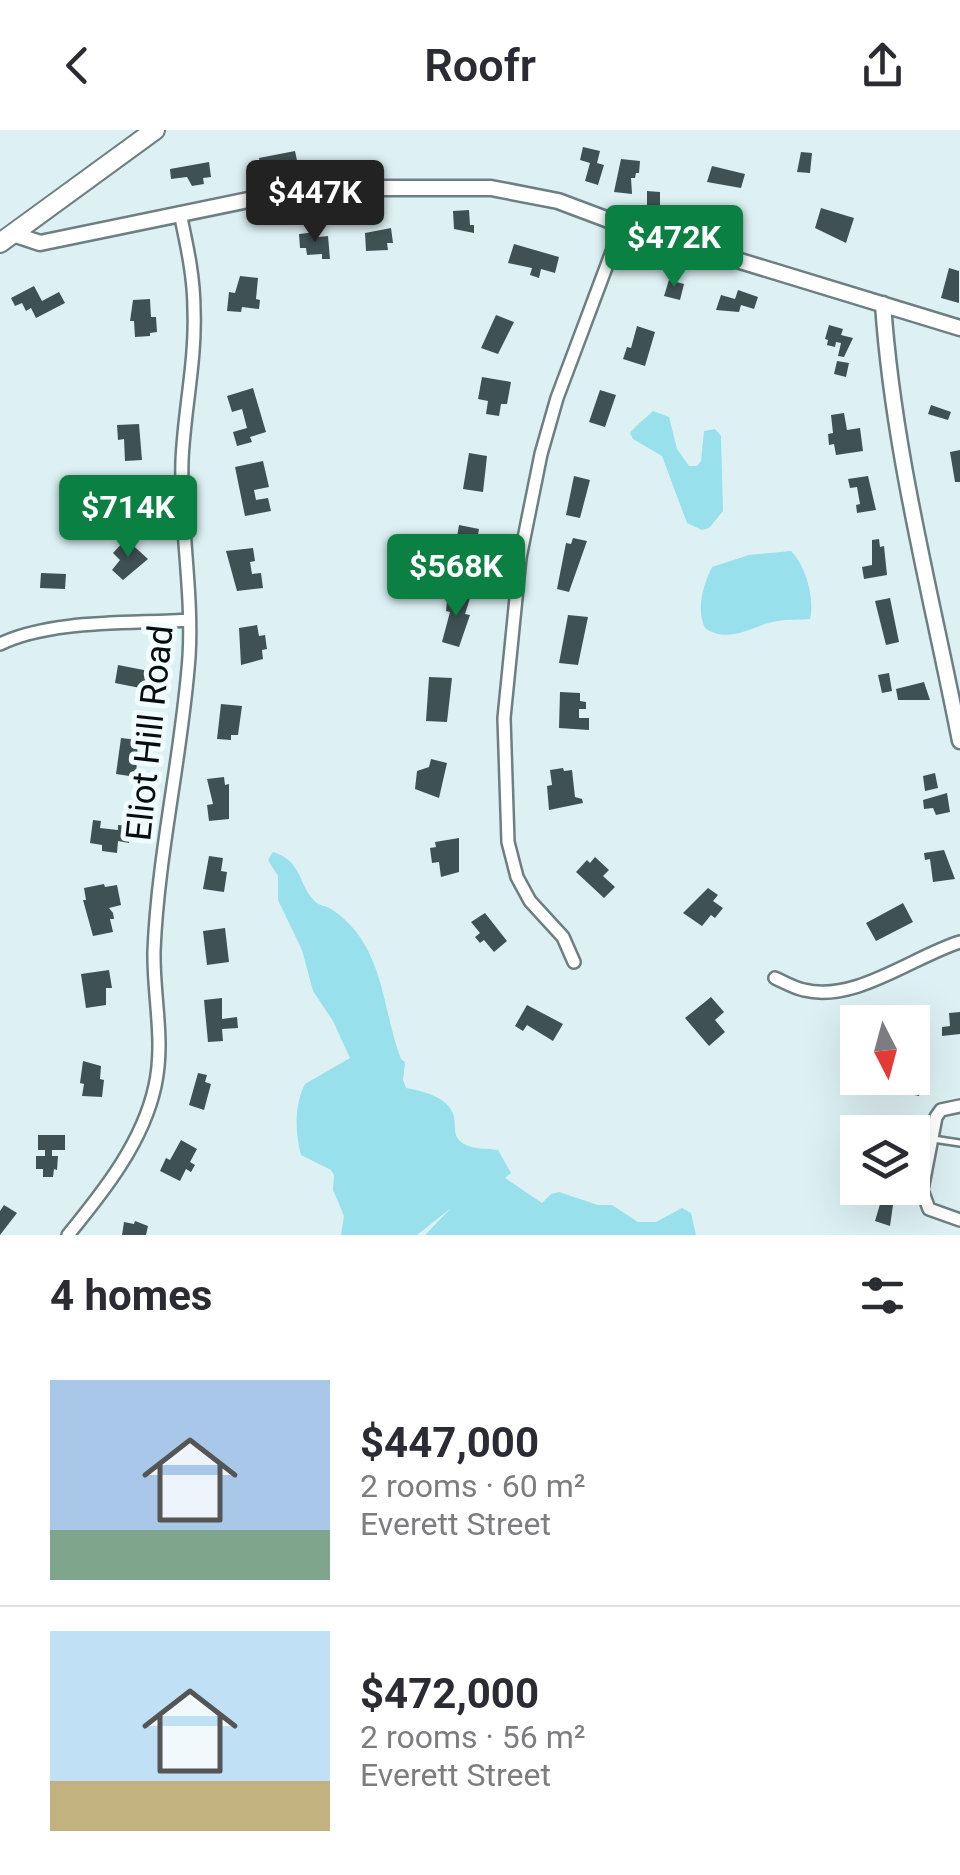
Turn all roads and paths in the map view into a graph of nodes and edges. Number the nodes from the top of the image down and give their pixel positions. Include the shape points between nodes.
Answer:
1 (156, 130) edge
2 (180, 213) junction
3 (622, 224) junction
4 (6, 238) edge
5 (883, 304) junction
6 (960, 328) edge
7 (189, 620) junction
8 (0, 644) edge
9 (960, 741) edge
10 (960, 942) edge
11 (574, 962) dead end
12 (774, 978) dead end
13 (960, 1106) edge
14 (930, 1138) joint
15 (960, 1143) edge
16 (927, 1205) edge
17 (960, 1220) edge
18 (68, 1235) edge

1 - 4 main road
2 - 3 street via 336,188 464,186 558,201
2 - 4 street via 40,242
2 - 7 street, Eliot Hill Road via 194,312 182,486
3 - 5 street
3 - 11 street via 541,456 520,558 504,732 508,842 517,877
5 - 6 street
5 - 9 street via 904,459
7 - 8 street via 84,626
7 - 18 street, Eliot Hill Road via 154,952 161,1043 155,1087 140,1133
10 - 12 street via 838,991 806,991
13 - 14 street via 942,1110
14 - 15 lane
16 - 17 street

